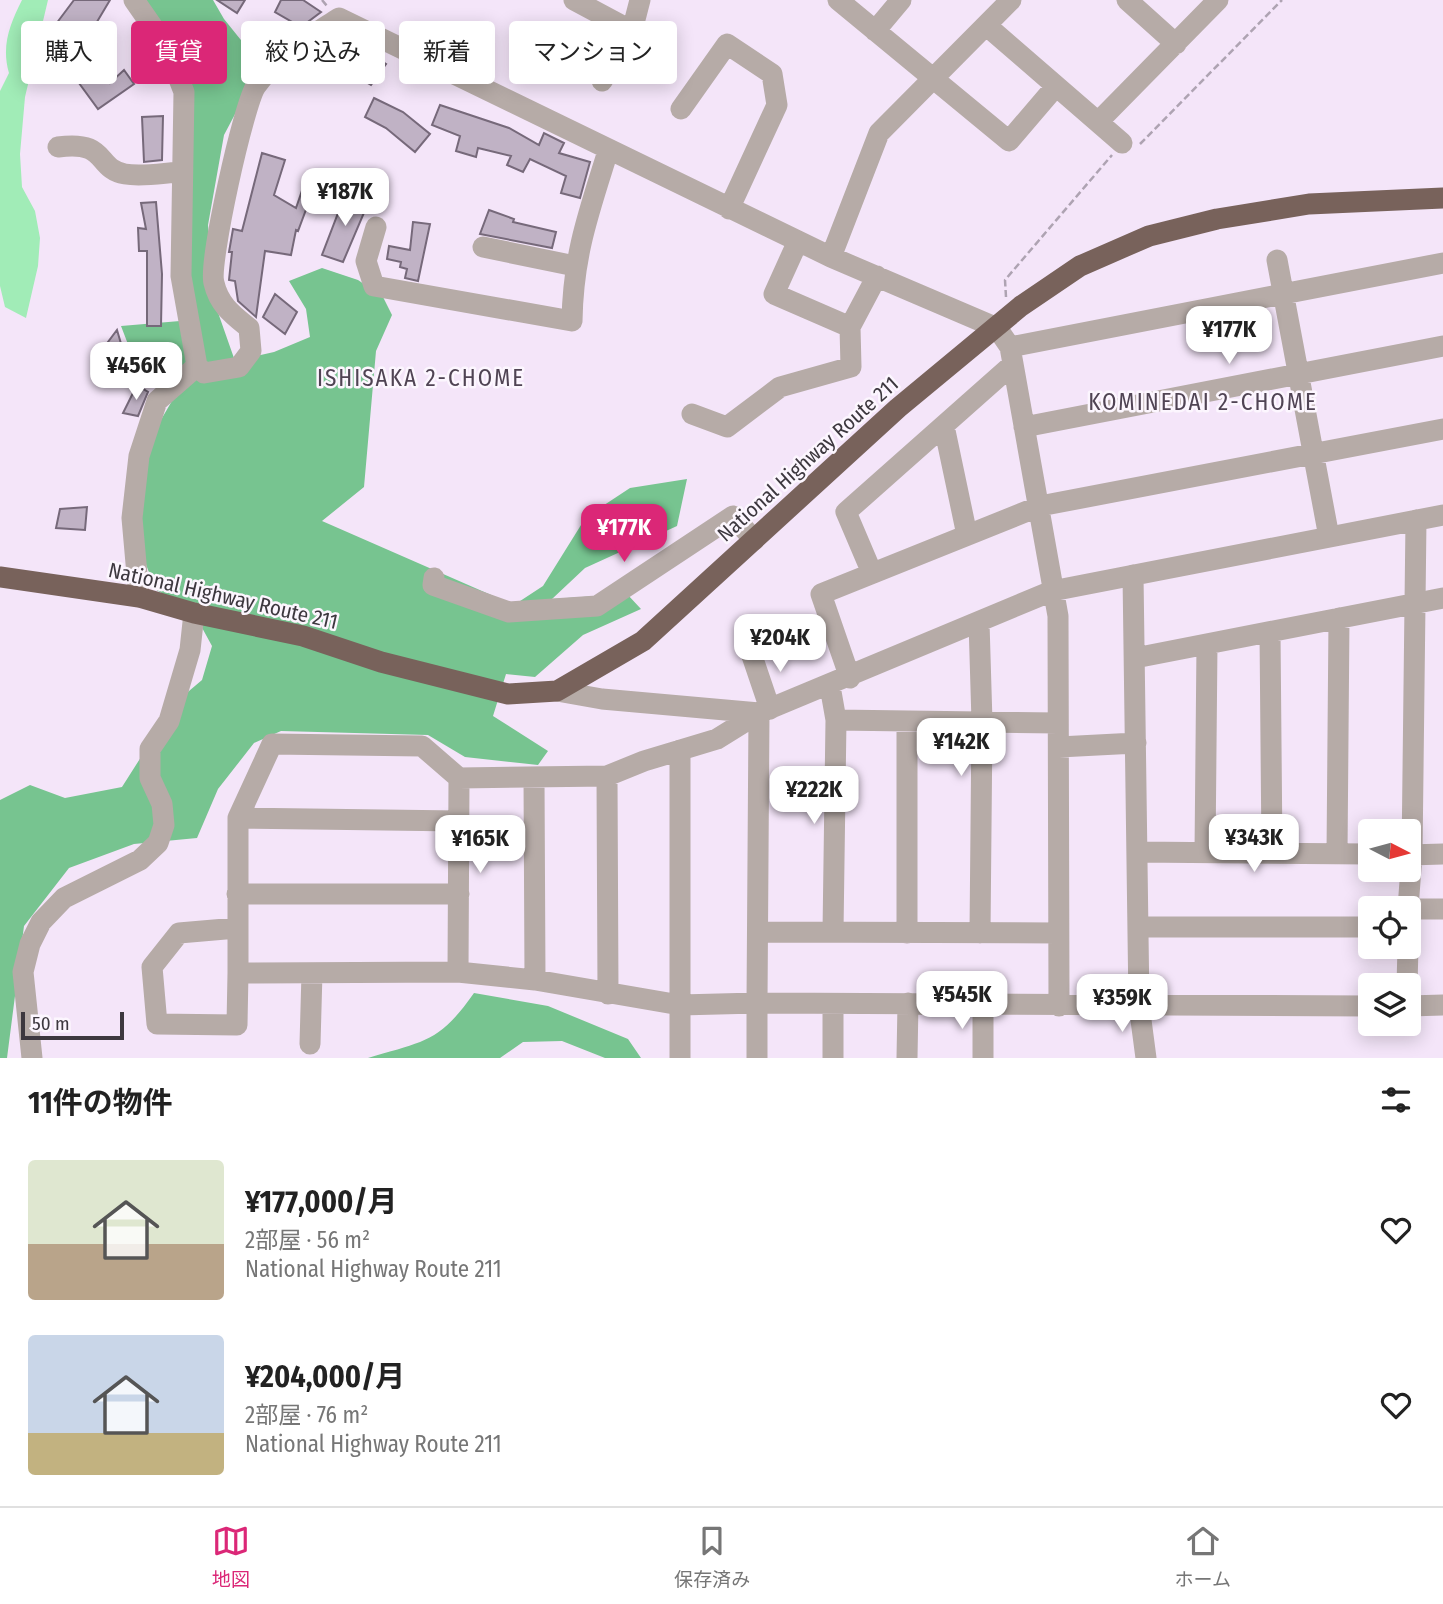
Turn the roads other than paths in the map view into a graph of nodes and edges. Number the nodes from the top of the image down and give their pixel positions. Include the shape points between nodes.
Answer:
1 (134, 0) edge
2 (574, 0) edge
3 (640, 0) edge
4 (838, 0) edge
5 (901, 0) edge
6 (1011, 0) edge
7 (1126, 0) edge
8 (1218, 0) edge
9 (613, 21) edge
10 (635, 21) edge
11 (987, 26) junction
12 (875, 31) junction
13 (1176, 44) junction
14 (932, 78) junction
15 (1056, 86) junction
16 (681, 109) dead end
17 (1098, 122) junction
18 (1122, 143) road end
19 (58, 147) dead end
20 (608, 151) junction
21 (180, 173) junction
22 (1443, 198) edge
23 (729, 209) junction
24 (376, 227) dead end
25 (798, 241) junction
26 (483, 247) dead end
27 (831, 257) junction
28 (1277, 260) dead end
29 (1443, 263) edge
30 (575, 266) junction
31 (877, 276) junction
32 (1284, 294) junction
33 (1003, 323) junction
34 (850, 327) junction
35 (1443, 346) edge
36 (1012, 356) junction
37 (197, 366) junction
38 (1299, 374) junction
39 (692, 414) dead end
40 (944, 426) junction
41 (1024, 427) junction
42 (1443, 429) edge
43 (1314, 453) junction
44 (1040, 506) junction
45 (1443, 514) edge
46 (1416, 520) junction
47 (967, 535) junction
48 (1329, 537) junction
49 (754, 540) junction
50 (872, 573) junction
51 (1133, 575) junction
52 (0, 578) edge
53 (434, 578) dead end
54 (1052, 591) junction
55 (139, 597) junction
56 (1443, 598) edge
57 (1415, 603) junction
58 (194, 613) junction
59 (1339, 618) junction
60 (979, 622) junction
61 (1270, 632) junction
62 (1207, 645) junction
63 (751, 653) dead end
64 (1135, 659) junction
65 (840, 682) junction
66 (558, 691) junction
67 (764, 711) junction
68 (836, 720) junction
69 (907, 721) junction
70 (982, 722) junction
71 (1058, 723) junction
72 (1136, 743) junction
73 (1059, 747) junction
74 (680, 750) junction
75 (607, 776) junction
76 (459, 778) junction
77 (534, 778) junction
78 (238, 818) junction
79 (1412, 819) edge
80 (459, 821) junction
81 (1137, 852) junction
82 (1205, 853) junction
83 (1272, 853) junction
84 (1337, 854) junction
85 (1358, 854) edge
86 (1443, 854) edge
87 (1421, 855) edge
88 (237, 894) junction
89 (459, 894) junction
90 (1421, 908) edge
91 (1443, 909) edge
92 (1138, 927) junction
93 (1358, 927) edge
94 (237, 928) junction
95 (758, 932) junction
96 (833, 932) junction
97 (907, 933) junction
98 (980, 933) junction
99 (1058, 933) junction
100 (458, 972) junction
101 (238, 973) junction
102 (312, 973) junction
103 (535, 980) junction
104 (608, 994) junction
105 (757, 1003) junction
106 (833, 1003) junction
107 (908, 1003) junction
108 (983, 1003) junction
109 (680, 1005) junction
110 (1139, 1005) junction
111 (1443, 1005) edge
112 (1059, 1006) junction
113 (1358, 1006) edge
114 (1421, 1006) edge
115 (310, 1044) dead end
116 (32, 1058) edge
117 (680, 1058) edge
118 (757, 1058) edge
119 (833, 1058) edge
120 (907, 1058) edge
121 (983, 1058) edge
122 (1146, 1058) edge

1 - 21 street via 166,46 184,92
2 - 9 street
3 - 10 street
4 - 12 street
5 - 12 street
6 - 11 street
7 - 13 street
8 - 13 street
11 - 14 street
11 - 15 street
12 - 14 street
13 - 17 street
14 - 15 street via 1009,141
14 - 27 street via 879,133
15 - 17 street
16 - 23 street via 727,44 772,75 777,105
17 - 18 street
19 - 21 street via 79,144 95,149 123,174
20 - 23 street
20 - 30 street
20 - 37 street via 339,18 290,50 255,87 225,192 213,281 225,309 249,328 251,351 239,367 204,373
21 - 37 street via 181,276
22 - 33 highway, National Highway Route 211 via 1308,204 1149,236 1080,266
23 - 25 street
24 - 30 street via 366,261 374,286 572,321
25 - 27 street
25 - 34 street via 774,294
26 - 30 street
27 - 31 street
28 - 32 street
29 - 32 street
31 - 33 street
31 - 34 street
32 - 36 street
32 - 38 street
33 - 36 street
33 - 49 highway, National Highway Route 211 via 898,408
34 - 39 street via 851,367 780,387 727,427
35 - 38 street
36 - 40 street
36 - 41 street
37 - 55 street via 157,401 139,456 132,517
38 - 41 street
38 - 43 street
40 - 47 street
40 - 50 street via 846,512
41 - 44 street
42 - 43 street
43 - 44 street
43 - 48 street
44 - 47 street
44 - 54 street
45 - 46 street
46 - 48 street
46 - 57 street
47 - 50 street
48 - 51 street
49 - 53 street via 733,516 597,606 509,612 433,585
49 - 66 highway, National Highway Route 211 via 643,641
50 - 65 street via 821,594
51 - 54 street
51 - 64 street
52 - 55 highway, National Highway Route 211
54 - 60 street
54 - 71 street via 1058,616
55 - 58 highway, National Highway Route 211
56 - 57 street
57 - 59 street
57 - 79 street
58 - 66 highway, National Highway Route 211 via 303,636 381,662 508,694
58 - 116 street via 190,650 169,721 150,749 150,778 162,804 164,825 158,843 140,860 64,898 41,922 23,972
59 - 61 street
59 - 84 street
60 - 65 street
60 - 70 street
61 - 62 street
61 - 83 street
62 - 64 street
62 - 82 street
63 - 67 street
64 - 72 street
65 - 67 street
65 - 68 street
66 - 67 street via 602,699
67 - 74 street via 717,739
67 - 95 street
68 - 69 street
68 - 96 street
69 - 70 street
69 - 97 street
70 - 71 street
70 - 98 street
71 - 73 street
72 - 73 street
72 - 81 street
73 - 99 street
74 - 75 street
74 - 109 street
75 - 77 street
75 - 104 street
76 - 77 street
76 - 78 street via 422,746 272,744
76 - 80 street
77 - 103 street
78 - 80 street
78 - 88 street
80 - 89 street
81 - 82 street
81 - 92 street
82 - 83 street
83 - 84 street
84 - 85 street
86 - 87 street
88 - 89 street
88 - 94 street
89 - 100 street
90 - 91 street
92 - 93 street
92 - 110 street
94 - 101 street
94 - 101 street via 179,933 152,967 157,1024 237,1025
95 - 96 street
95 - 105 street
96 - 97 street
97 - 98 street
98 - 99 street
99 - 112 street
100 - 102 street
100 - 103 street
101 - 102 street
102 - 115 street
103 - 104 street
104 - 109 street
105 - 106 street
105 - 109 street
105 - 118 street
106 - 107 street
106 - 119 street
107 - 108 street
107 - 120 street
108 - 112 street
108 - 121 street
109 - 117 street
110 - 112 street
110 - 113 street
110 - 122 street
111 - 114 street

